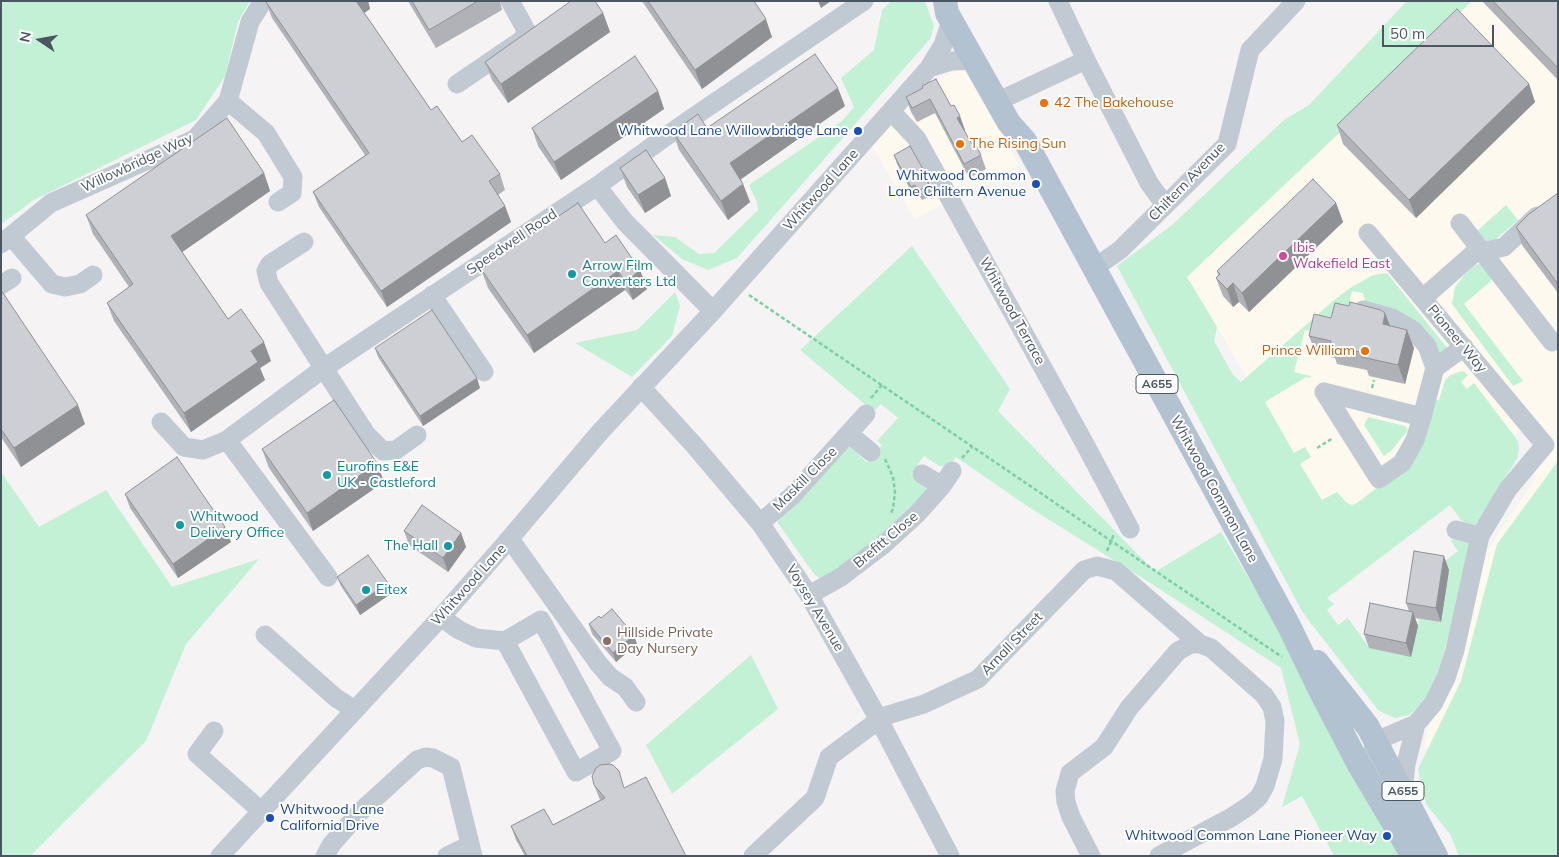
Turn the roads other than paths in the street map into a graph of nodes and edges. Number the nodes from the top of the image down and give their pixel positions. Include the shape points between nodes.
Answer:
1 (263, 1) edge
2 (510, 1) edge
3 (864, 1) edge
4 (1058, 1) edge
5 (1296, 1) edge
6 (955, 16) edge
7 (962, 60) junction
8 (1086, 60) junction
9 (928, 68) junction
10 (457, 84) dead end
11 (1007, 98) junction
12 (228, 102) junction
13 (891, 111) junction
14 (1025, 141) junction
15 (597, 186) junction
16 (278, 202) dead end
17 (1552, 202) edge
18 (1165, 205) junction
19 (1460, 223) dead end
20 (1368, 233) dead end
21 (6, 240) edge
22 (304, 242) dead end
23 (1483, 252) junction
24 (1094, 268) junction
25 (93, 275) dead end
26 (432, 295) junction
27 (1423, 298) junction
28 (1358, 309) edge
29 (713, 311) junction
30 (1552, 342) dead end
31 (1464, 347) junction
32 (324, 368) junction
33 (1435, 368) junction
34 (484, 372) dead end
35 (641, 387) junction
36 (866, 414) dead end
37 (1422, 417) junction
38 (161, 422) dead end
39 (849, 434) junction
40 (417, 436) dead end
41 (228, 440) junction
42 (1551, 440) edge
43 (871, 452) road end
44 (922, 474) dead end
45 (760, 523) junction
46 (1123, 524) dead end
47 (1456, 530) dead end
48 (1480, 536) junction
49 (510, 539) junction
50 (328, 577) dead end
51 (809, 595) junction
52 (441, 616) junction
53 (1289, 626) junction
54 (264, 635) dead end
55 (504, 641) junction
56 (1200, 644) junction
57 (636, 702) dead end
58 (355, 710) junction
59 (878, 718) junction
60 (1416, 724) junction
61 (214, 732) dead end
62 (1379, 734) junction
63 (1374, 788) junction
64 (1403, 791) junction
65 (262, 811) junction
66 (472, 850) edge
67 (220, 856) edge
68 (325, 856) edge
69 (447, 856) edge
70 (753, 856) edge
71 (950, 856) edge
72 (1091, 856) edge
73 (1159, 856) edge
74 (1412, 856) edge
75 (1436, 856) edge

1 - 12 street, Willowbridge Way via 250,22
2 - 10 street via 526,30 523,39
3 - 15 street, Speedwell Road
4 - 8 street
5 - 18 street, Chiltern Avenue via 1250,50 1227,144
6 - 7 main road, Whitwood Common Lane / A655
6 - 9 street, Whitwood Lane via 943,45
6 - 11 main road, Whitwood Common Lane / A655
7 - 9 street
7 - 14 main road, Whitwood Common Lane / A655
8 - 11 street
8 - 18 street via 1149,183
9 - 13 street, Whitwood Lane
11 - 14 main road, Whitwood Common Lane / A655 via 1023,126
12 - 16 street via 266,133 293,177 292,193
12 - 21 street, Willowbridge Way via 195,139 52,203
13 - 29 street, Whitwood Lane
13 - 46 street, Whitwood Terrace via 917,139 1082,438
14 - 24 main road, Whitwood Common Lane / A655
15 - 26 street, Speedwell Road
15 - 29 street via 625,222
17 - 23 street via 1504,247
18 - 24 street, Chiltern Avenue via 1120,250
19 - 23 street
20 - 27 street, Pioneer Way
21 - 25 street via 52,284 65,287 80,284
22 - 32 street via 270,264 266,271 269,283
23 - 27 street via 1473,254
23 - 30 street
24 - 53 main road, Whitwood Common Lane / A655
26 - 32 street, Speedwell Road
26 - 34 street
27 - 31 street, Pioneer Way
28 - 33 street via 1392,318 1413,330 1427,346
29 - 35 street, Whitwood Lane
31 - 33 street
31 - 42 street, Pioneer Way
32 - 40 street via 366,434 383,451 396,450
32 - 41 street, Speedwell Road
33 - 37 street
35 - 45 street, Voysey Avenue
35 - 49 street, Whitwood Lane
36 - 39 street, Maskill Close
37 - 37 street via 1415,440 1402,463 1378,479 1324,392
38 - 41 street, Speedwell Road via 184,447 203,450
39 - 43 street
39 - 45 street, Maskill Close via 792,496
41 - 50 street
42 - 48 street, Pioneer Way via 1508,489
44 - 51 street, Brefitt Close via 947,479 917,514 883,545 841,577
45 - 51 street, Voysey Avenue
47 - 48 street
48 - 60 street, Pioneer Way via 1446,678 1433,704
49 - 52 street, Whitwood Lane
49 - 57 street via 598,663 625,687
51 - 59 street, Voysey Avenue
52 - 55 street via 476,638
52 - 58 street, Whitwood Lane
53 - 62 main road, Whitwood Common Lane / A655
53 - 63 main road, Whitwood Common Lane / A655 via 1359,765
54 - 58 street via 336,698
55 - 55 street via 541,620 612,751 576,772
56 - 59 street, Arnall Street via 1116,572 1097,566 1084,570 978,679 924,704
56 - 72 street via 1191,644 1178,651 1129,708 1104,747 1070,773 1066,802
56 - 73 street via 1211,648 1264,695 1272,707 1275,721 1273,759 1265,786 1250,805
58 - 65 street, Whitwood Lane
59 - 70 street via 829,757 815,798
59 - 71 street, Voysey Avenue
60 - 62 street, Pioneer Way
60 - 64 street, Pioneer Way
61 - 65 street via 197,754
62 - 63 street via 1370,759
62 - 64 main road, Whitwood Common Lane / A655
63 - 74 main road, Whitwood Common Lane / A655
64 - 75 main road, Whitwood Common Lane / A655
65 - 67 street, Whitwood Lane
66 - 68 street via 451,767 426,757 417,760 361,811
66 - 69 street

